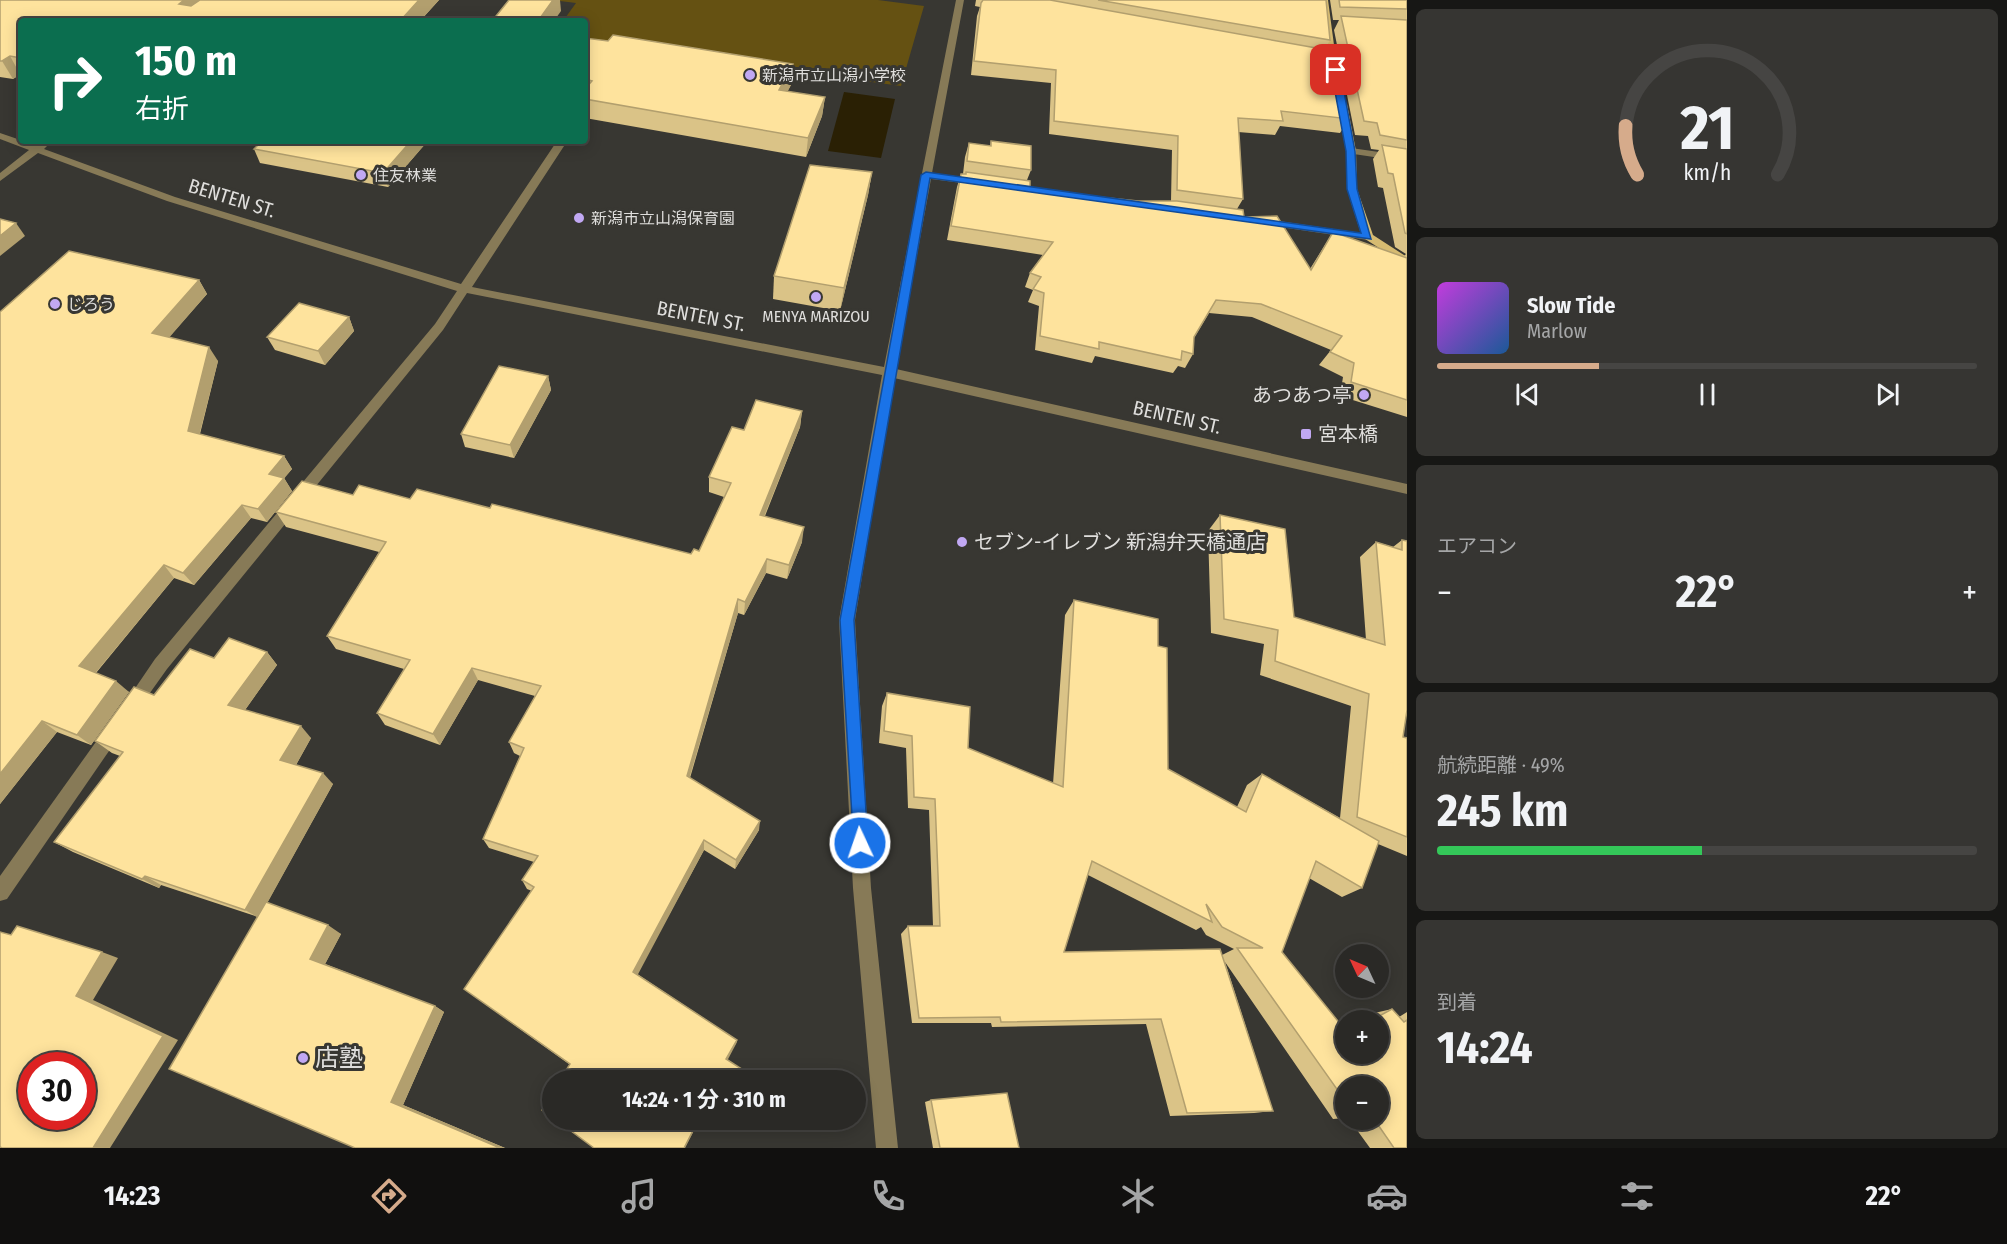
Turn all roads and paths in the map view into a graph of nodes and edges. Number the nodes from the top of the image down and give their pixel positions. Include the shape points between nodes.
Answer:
1 (960, 0) edge
2 (1324, 0) edge
3 (1326, 24) junction
4 (1338, 25) edge
5 (1320, 57) edge
6 (1331, 60) junction
7 (1338, 82) edge
8 (1340, 93) edge
9 (0, 136) edge
10 (18, 143) edge
11 (21, 144) edge
12 (43, 144) edge
13 (560, 144) edge
14 (36, 150) junction
15 (1351, 151) junction
16 (1407, 159) edge
17 (926, 175) junction
18 (0, 178) edge
19 (1077, 196) edge
20 (1251, 220) edge
21 (1368, 237) junction
22 (1407, 262) edge
23 (464, 289) junction
24 (889, 372) junction
25 (1407, 489) edge
26 (0, 892) edge
27 (887, 1148) edge

1 - 17 street
2 - 3 main road
3 - 4 street
3 - 6 main road
5 - 6 street
6 - 7 main road
8 - 15 main road
9 - 10 street, BENTEN ST.
11 - 14 street, BENTEN ST.
12 - 14 street
13 - 23 street
14 - 18 street
14 - 23 street, BENTEN ST. via 171,199
15 - 16 street
15 - 21 main road via 1352,189
17 - 19 street
17 - 24 street
20 - 21 street
21 - 22 main road
23 - 24 street, BENTEN ST.
23 - 26 street via 440,327 161,664
24 - 25 street, BENTEN ST.
24 - 27 street via 847,620 862,888

